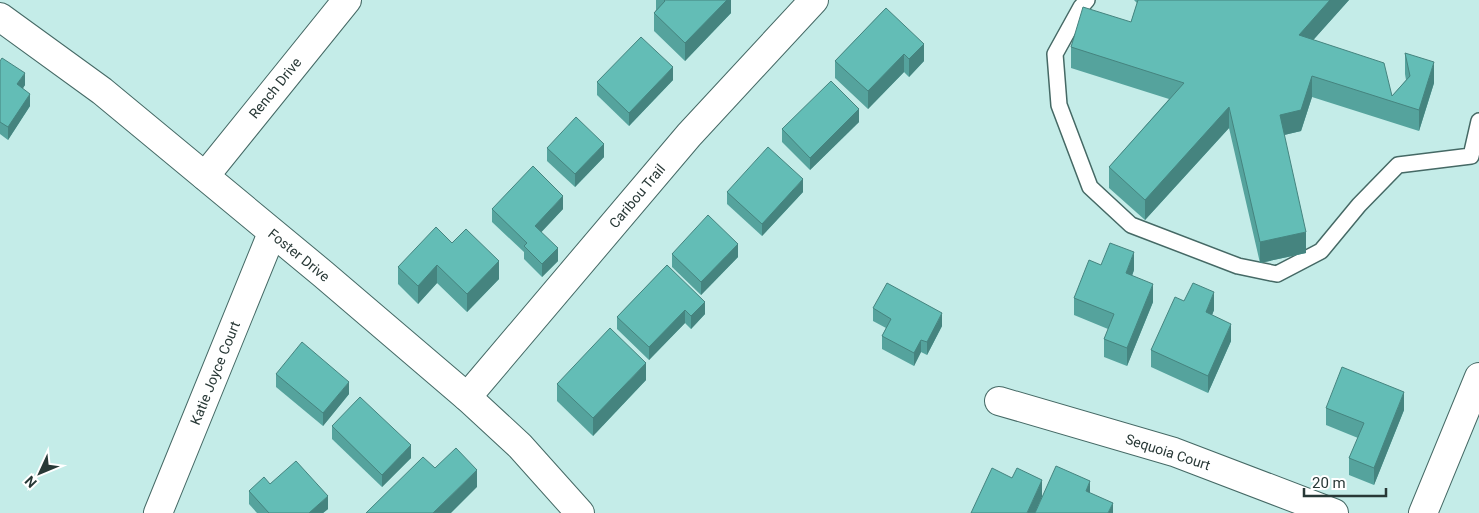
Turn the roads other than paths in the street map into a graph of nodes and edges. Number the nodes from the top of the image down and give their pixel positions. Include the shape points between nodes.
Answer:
1 (346, 0) edge
2 (814, 0) edge
3 (1087, 0) edge
4 (0, 17) edge
5 (1479, 121) edge
6 (1475, 156) edge
7 (205, 176) junction
8 (272, 232) junction
9 (1479, 377) edge
10 (467, 397) junction
11 (999, 401) dead end
12 (158, 513) edge
13 (580, 513) edge
14 (1334, 513) edge
15 (1423, 513) edge

1 - 7 street, Rench Drive
2 - 10 street, Caribou Trail via 688,135
3 - 6 lane via 1056,54 1059,105 1090,187 1131,225 1238,266 1277,274 1322,251 1359,205 1398,165
4 - 7 street, Foster Drive via 102,91
5 - 6 lane
7 - 8 street, Foster Drive
8 - 10 street, Foster Drive
8 - 12 street, Katie Joyce Court
9 - 15 street
10 - 13 street, Foster Drive via 520,446
11 - 14 street, Sequoia Court via 1174,452

